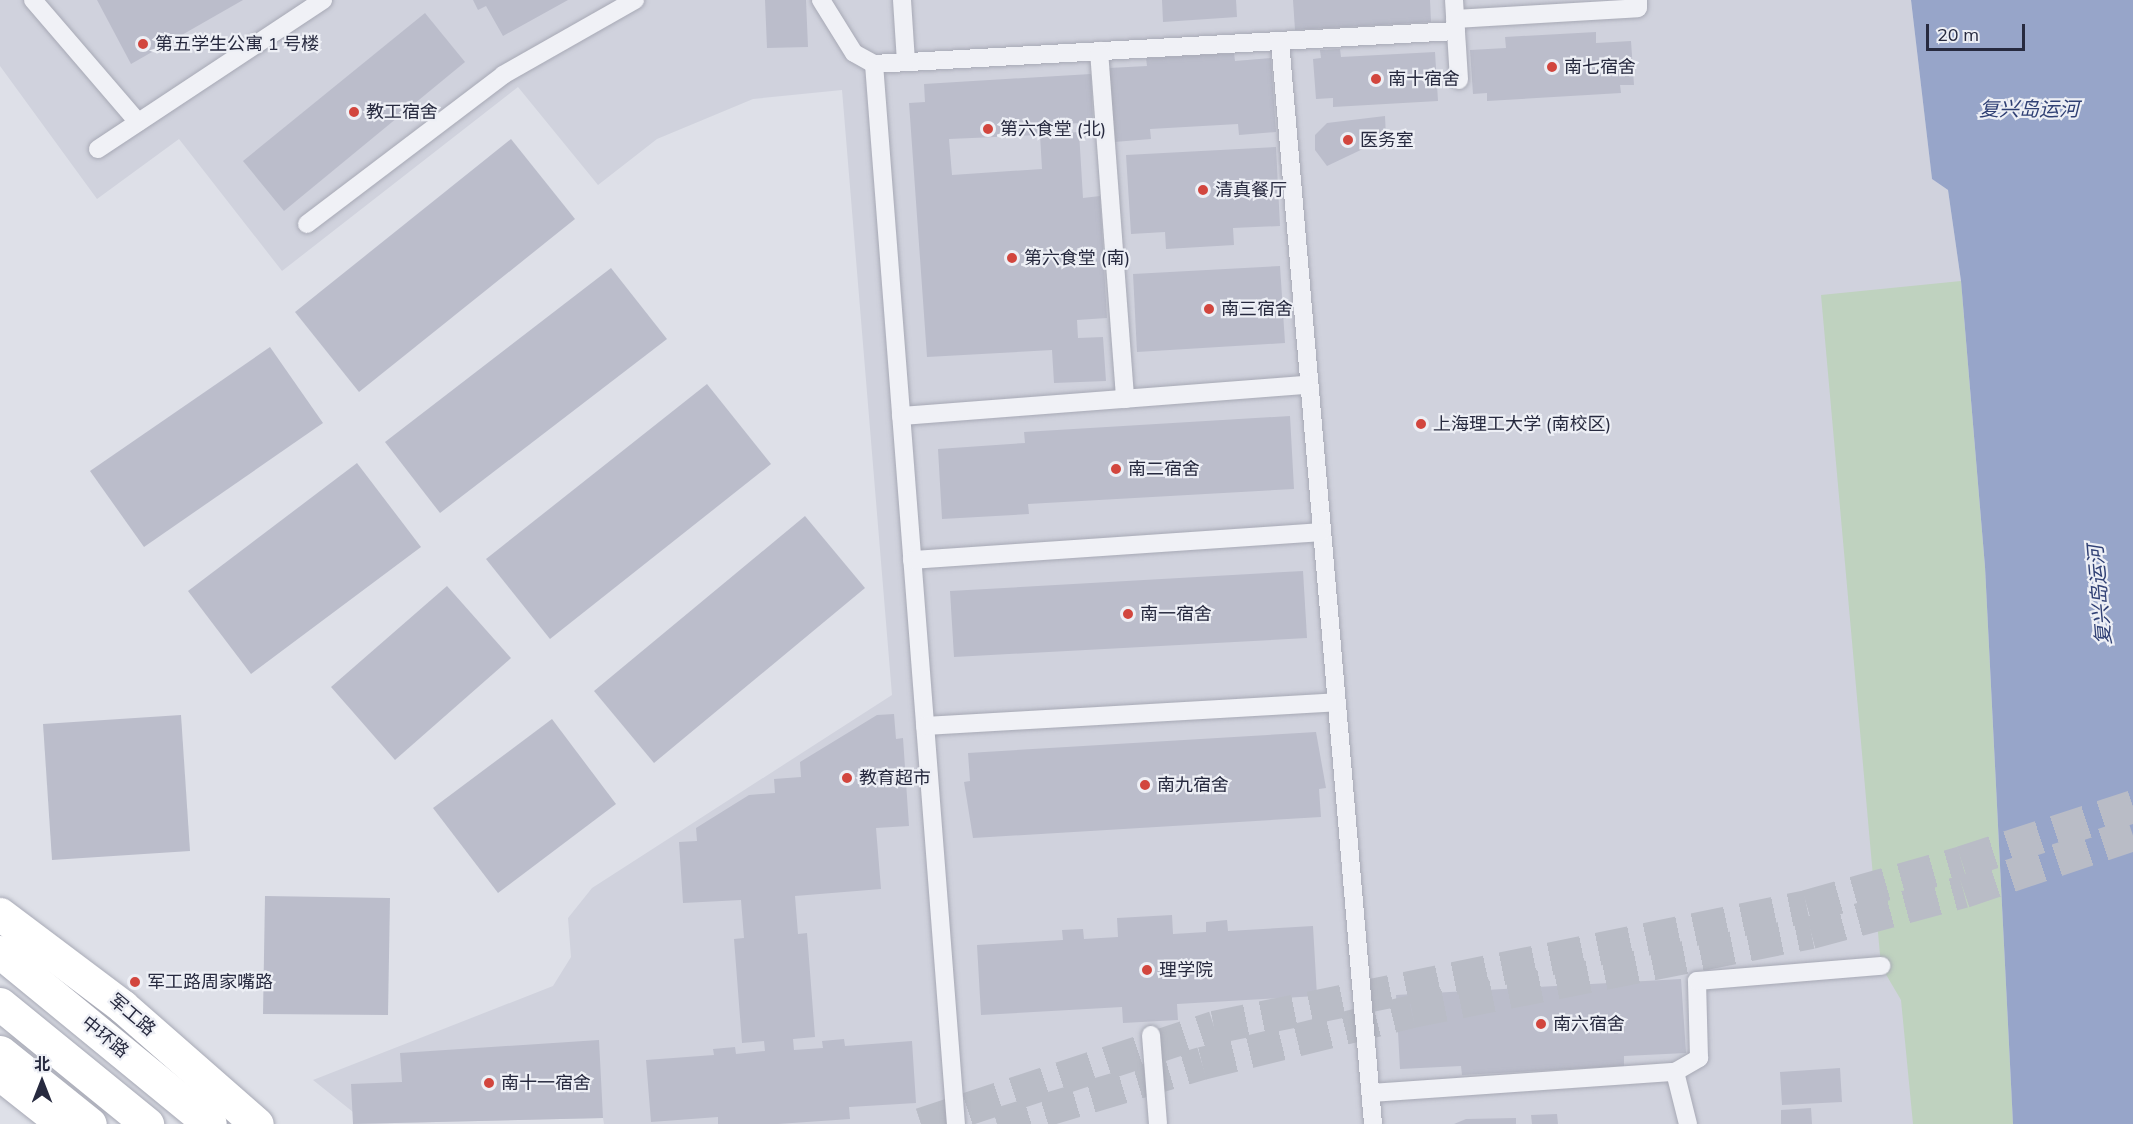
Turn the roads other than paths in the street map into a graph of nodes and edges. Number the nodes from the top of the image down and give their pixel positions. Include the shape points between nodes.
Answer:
1 (33, 0) edge
2 (323, 0) edge
3 (635, 0) edge
4 (821, 0) edge
5 (902, 0) edge
6 (1454, 0) edge
7 (1638, 0) edge
8 (1455, 25) junction
9 (1280, 41) junction
10 (1099, 51) junction
11 (906, 62) junction
12 (874, 64) junction
13 (1459, 80) dead end
14 (138, 122) junction
15 (98, 149) dead end
16 (307, 224) dead end
17 (1308, 385) junction
18 (1125, 399) junction
19 (901, 416) junction
20 (1321, 532) junction
21 (912, 560) junction
22 (1336, 702) junction
23 (925, 726) junction
24 (0, 914) edge
25 (0, 952) edge
26 (1881, 966) dead end
27 (0, 1004) edge
28 (1151, 1035) dead end
29 (0, 1052) edge
30 (1675, 1072) junction
31 (0, 1074) edge
32 (1371, 1093) junction
33 (63, 1124) edge
34 (90, 1124) edge
35 (147, 1124) edge
36 (210, 1124) edge
37 (257, 1124) edge
38 (956, 1124) edge
39 (1158, 1124) edge
40 (1373, 1124) edge
41 (1688, 1124) edge

1 - 14 lane
2 - 14 lane
3 - 16 lane via 503,75
4 - 12 lane via 854,53
5 - 11 lane
6 - 8 lane
7 - 8 lane via 1638,9
8 - 9 lane
8 - 13 lane
9 - 10 lane
9 - 17 lane
10 - 11 lane
10 - 18 lane
11 - 12 lane
12 - 19 lane
14 - 15 lane
17 - 18 lane
17 - 20 lane
18 - 19 lane
19 - 21 lane
20 - 21 lane
20 - 22 lane
21 - 23 lane
22 - 23 lane
22 - 32 lane
23 - 38 lane
24 - 37 main road, 军工路 via 123,1006
25 - 36 main road, 中环路
26 - 30 lane via 1697,981 1699,1058
27 - 35 main road
28 - 39 lane
29 - 34 main road
30 - 32 lane
30 - 41 lane
31 - 33 main road
32 - 40 lane

